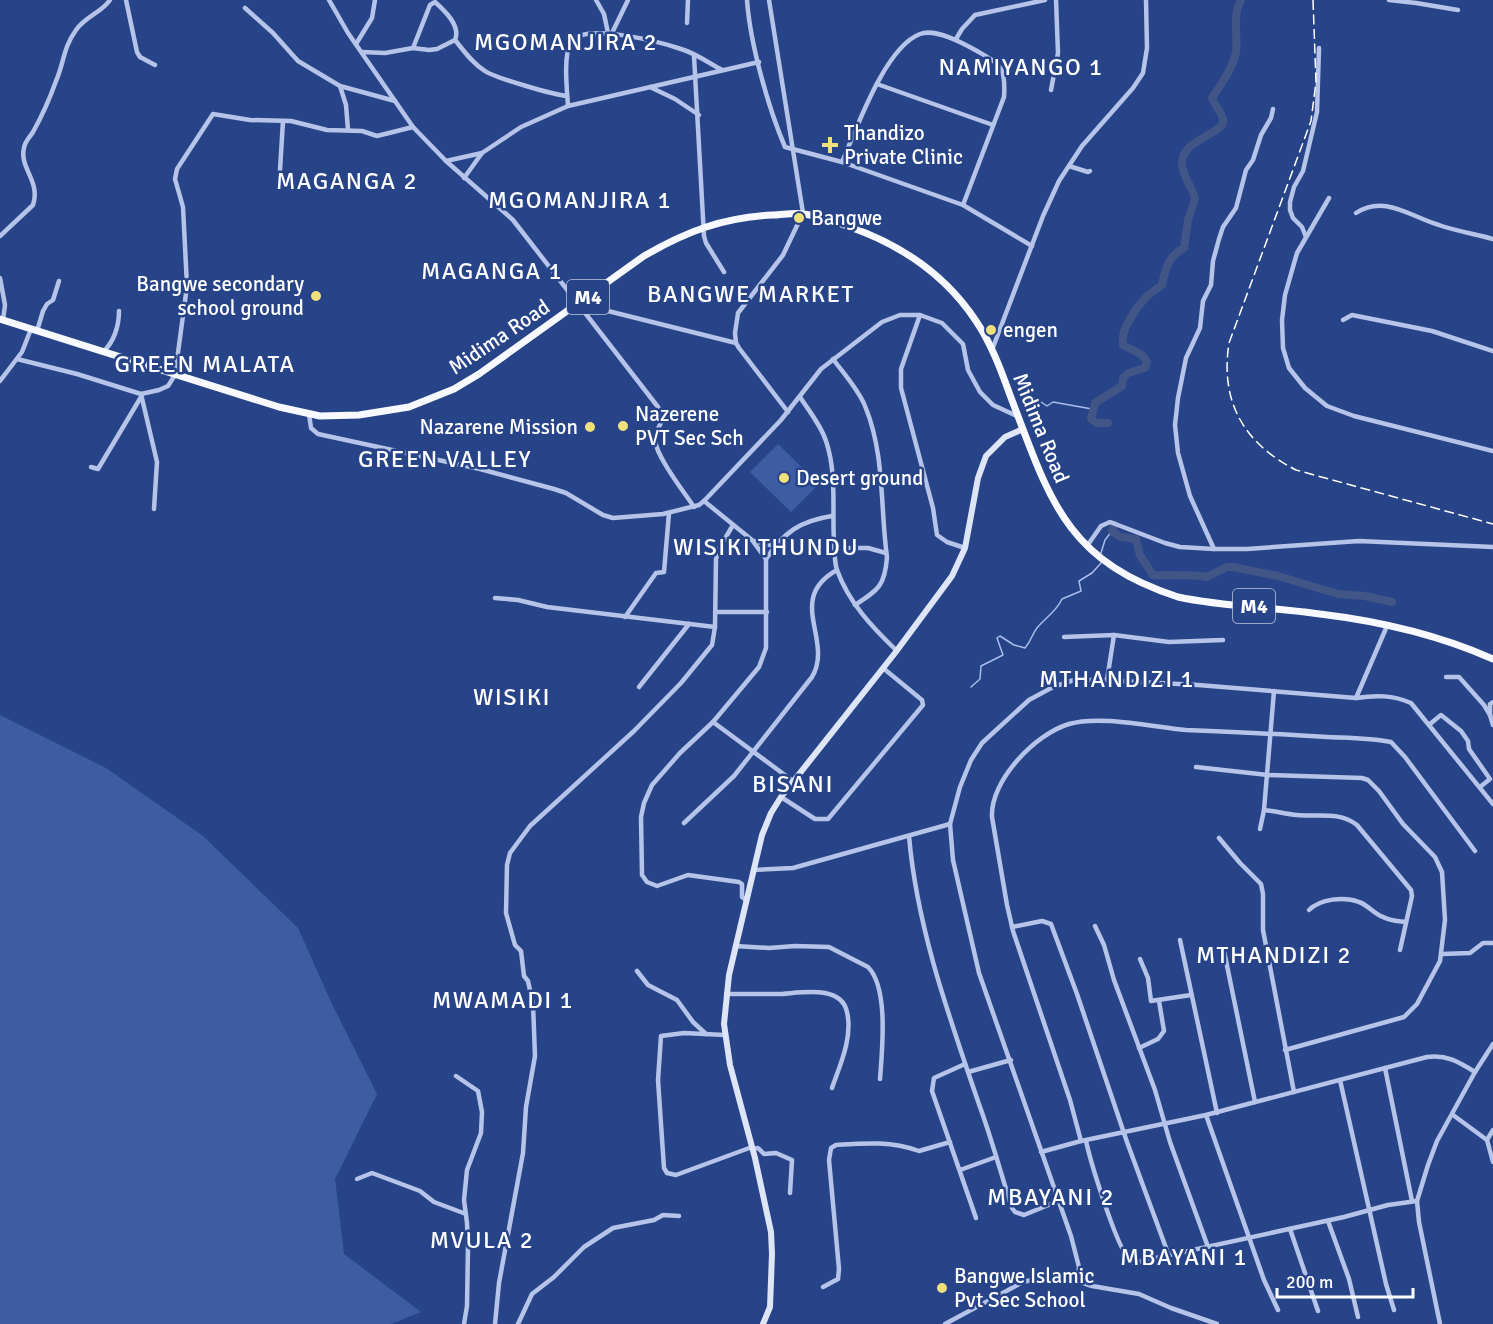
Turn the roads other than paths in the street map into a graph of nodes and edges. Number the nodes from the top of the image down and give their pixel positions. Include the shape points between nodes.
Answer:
1 (110, 0) edge
2 (126, 0) edge
3 (329, 0) edge
4 (375, 0) edge
5 (596, 0) edge
6 (628, 0) edge
7 (688, 0) edge
8 (747, 0) edge
9 (769, 0) edge
10 (1045, 0) edge
11 (1056, 0) edge
12 (1146, 0) edge
13 (1389, 0) edge
14 (245, 8) dead end
15 (1458, 10) dead end
16 (687, 23) dead end
17 (610, 33) junction
18 (956, 39) junction
19 (454, 40) junction
20 (356, 44) junction
21 (413, 48) junction
22 (1319, 48) dead end
23 (362, 52) junction
24 (694, 55) junction
25 (759, 62) junction
26 (155, 65) dead end
27 (722, 69) junction
28 (696, 77) junction
29 (877, 84) junction
30 (340, 86) junction
31 (650, 87) junction
32 (1051, 90) dead end
33 (567, 96) junction
34 (395, 101) junction
35 (568, 106) junction
36 (1273, 109) dead end
37 (699, 115) junction
38 (283, 121) junction
39 (993, 125) junction
40 (413, 127) junction
41 (348, 130) junction
42 (794, 149) junction
43 (482, 153) junction
44 (446, 161) junction
45 (842, 162) junction
46 (1068, 166) junction
47 (280, 170) dead end
48 (1090, 171) dead end
49 (464, 178) junction
50 (1329, 198) dead end
51 (963, 205) junction
52 (803, 213) junction
53 (1356, 213) dead end
54 (704, 226) junction
55 (0, 236) edge
56 (1306, 237) junction
57 (1493, 238) edge
58 (1032, 246) junction
59 (724, 272) dead end
60 (0, 278) edge
61 (59, 281) dead end
62 (579, 304) junction
63 (119, 311) dead end
64 (920, 315) junction
65 (1, 320) edge
66 (1343, 320) dead end
67 (34, 330) junction
68 (736, 343) junction
69 (992, 350) junction
70 (1493, 351) edge
71 (103, 352) junction
72 (17, 359) junction
73 (833, 359) junction
74 (175, 375) junction
75 (0, 381) edge
76 (141, 396) junction
77 (800, 397) junction
78 (788, 412) junction
79 (309, 414) junction
80 (1019, 417) junction
81 (1023, 429) junction
82 (1493, 451) edge
83 (91, 467) dead end
84 (704, 501) junction
85 (694, 507) junction
86 (154, 509) dead end
87 (669, 513) junction
88 (832, 516) junction
89 (733, 525) junction
90 (752, 540) junction
91 (778, 543) junction
92 (1087, 546) junction
93 (1493, 547) edge
94 (834, 548) junction
95 (965, 548) junction
96 (1214, 549) junction
97 (886, 553) junction
98 (766, 559) junction
99 (837, 570) junction
100 (495, 598) dead end
101 (855, 605) junction
102 (715, 612) junction
103 (766, 612) junction
104 (625, 617) junction
105 (689, 624) junction
106 (1387, 626) junction
107 (715, 627) junction
108 (1114, 635) junction
109 (1064, 637) dead end
110 (1223, 640) dead end
111 (897, 651) junction
112 (1493, 659) edge
113 (883, 668) junction
114 (1446, 677) dead end
115 (1107, 680) junction
116 (639, 687) dead end
117 (1274, 691) junction
118 (1356, 698) junction
119 (1493, 702) edge
120 (1490, 715) junction
121 (713, 722) junction
122 (1430, 724) junction
123 (1493, 725) edge
124 (1271, 733) junction
125 (752, 752) junction
126 (1196, 767) dead end
127 (1268, 775) junction
128 (1491, 778) edge
129 (793, 781) junction
130 (1480, 787) junction
131 (781, 797) junction
132 (1493, 804) edge
133 (1264, 810) junction
134 (684, 823) dead end
135 (950, 824) junction
136 (1260, 829) dead end
137 (909, 836) junction
138 (1219, 838) dead end
139 (1475, 851) dead end
140 (753, 870) junction
141 (746, 900) junction
142 (1309, 910) dead end
143 (1406, 922) junction
144 (1095, 926) dead end
145 (1012, 927) junction
146 (1180, 940) dead end
147 (1493, 943) edge
148 (735, 946) junction
149 (1400, 950) dead end
150 (1224, 951) dead end
151 (1442, 954) junction
152 (1140, 959) dead end
153 (637, 971) dead end
154 (726, 994) junction
155 (1191, 994) junction
156 (1159, 1001) junction
157 (706, 1034) junction
158 (725, 1035) junction
159 (1493, 1044) edge
160 (1139, 1048) junction
161 (1285, 1050) junction
162 (1011, 1060) junction
163 (965, 1064) junction
164 (1385, 1068) junction
165 (968, 1072) junction
166 (1475, 1072) junction
167 (456, 1076) dead end
168 (880, 1079) dead end
169 (1340, 1080) junction
170 (832, 1088) dead end
171 (1294, 1092) junction
172 (1255, 1102) junction
173 (1216, 1113) junction
174 (1206, 1115) junction
175 (1453, 1115) junction
176 (1165, 1124) junction
177 (1493, 1130) edge
178 (1124, 1132) junction
179 (1487, 1140) junction
180 (1083, 1141) junction
181 (950, 1142) junction
182 (753, 1148) junction
183 (1041, 1152) junction
184 (996, 1157) junction
185 (1493, 1162) edge
186 (960, 1170) junction
187 (357, 1179) dead end
188 (790, 1193) dead end
189 (1058, 1201) junction
190 (1414, 1201) junction
191 (1370, 1210) junction
192 (466, 1214) junction
193 (679, 1216) dead end
194 (976, 1218) dead end
195 (1328, 1221) junction
196 (1290, 1229) junction
197 (1250, 1238) junction
198 (1209, 1247) junction
199 (1169, 1256) junction
200 (1077, 1281) junction
201 (823, 1287) dead end
202 (1278, 1310) dead end
203 (1394, 1310) dead end
204 (1318, 1311) dead end
205 (1358, 1317) dead end
206 (464, 1324) edge
207 (495, 1324) edge
208 (518, 1324) edge
209 (763, 1324) edge
210 (945, 1324) edge
211 (1217, 1324) edge
212 (1440, 1324) edge

1 - 55 street via 79,26 67,45 57,80 24,146 23,158 35,187 33,205
2 - 26 street via 137,52
3 - 20 street
4 - 20 street via 372,18
5 - 17 street
6 - 17 street
7 - 16 street
8 - 25 street via 748,21
9 - 42 street
10 - 18 street via 975,15
11 - 32 street via 1058,53
12 - 46 street via 1143,73
13 - 15 street
14 - 30 street via 292,56
17 - 24 street
17 - 33 street via 585,33 572,41 566,59
18 - 29 street via 920,34 894,54
18 - 39 street via 999,64 1005,80 1004,97
19 - 21 street via 437,49
19 - 21 street via 457,28 433,2
19 - 33 street via 489,74
20 - 23 street
21 - 23 street
22 - 56 street via 1317,112 1303,171 1290,202 1293,218
23 - 34 street
24 - 27 street
24 - 28 street
25 - 27 street
25 - 42 street via 785,147
27 - 28 street
28 - 31 street
28 - 37 street
29 - 39 street
29 - 45 street
30 - 34 street
30 - 41 street
31 - 35 street
31 - 37 street
33 - 35 street
34 - 40 street
35 - 43 street via 521,127
36 - 96 street via 1236,208 1219,239 1200,328 1186,358 1178,398 1178,453 1190,496
37 - 54 street
38 - 41 street
38 - 47 street
38 - 74 street via 213,114 177,169 187,286
39 - 51 street
40 - 41 street via 382,136
40 - 44 street
42 - 45 street
42 - 52 street
43 - 44 street
43 - 49 street
44 - 49 street
45 - 51 street
46 - 48 street
46 - 58 street
49 - 62 street via 513,220
50 - 56 street
51 - 58 street
52 - 54 main road, Midima Road / M4 via 743,217
52 - 68 street via 783,255 738,313
52 - 69 main road, Midima Road / M4 via 874,235 937,274 976,320
53 - 57 street via 1366,207 1394,206 1440,226
54 - 59 street via 706,243
54 - 62 main road, Midima Road / M4 via 644,256
56 - 82 street via 1297,253 1282,320 1283,348 1289,368 1305,388 1327,406 1354,416
58 - 69 street
60 - 65 street via 4,305
61 - 67 street via 53,300
62 - 68 street
62 - 79 main road, Midima Road / M4 via 479,374 437,397 372,414
62 - 85 street via 662,412 655,443
63 - 71 street via 115,334
64 - 73 street via 900,315 882,322
64 - 80 street via 942,323 963,344 968,370 986,400
64 - 95 street via 901,369 901,388 937,535
65 - 67 main road, Midima Road / M4
66 - 70 street via 1352,315 1432,331
67 - 71 main road, Midima Road / M4
67 - 72 street
68 - 78 street
69 - 80 main road, Midima Road / M4
71 - 74 main road, Midima Road / M4
72 - 75 street
72 - 76 street
73 - 77 street
73 - 97 street via 861,399 874,432
74 - 76 street via 168,386
74 - 79 main road, Midima Road / M4
76 - 83 street via 98,469
76 - 86 street via 157,462
77 - 78 street
77 - 88 street via 828,446
78 - 84 street
79 - 87 street via 311,428 318,434 554,489 603,515 619,518
80 - 81 main road, Midima Road / M4
81 - 92 main road, Midima Road / M4 via 1057,508
81 - 95 street via 1005,437 986,456
84 - 85 street
84 - 89 street
85 - 87 street
87 - 104 street via 664,572 656,573
88 - 91 street via 799,525
88 - 94 street
89 - 90 street
89 - 102 street via 716,559
90 - 91 street
90 - 98 street
91 - 98 street
92 - 96 street via 1101,526 1110,522 1180,547
92 - 106 main road, Midima Road / M4 via 1123,574 1178,597
93 - 96 street via 1359,540
94 - 97 street via 868,548
94 - 99 street
95 - 111 street via 952,576
97 - 101 street via 881,585
98 - 103 street
99 - 101 street
99 - 125 street via 823,579 814,593 818,661 815,672
100 - 104 street
101 - 111 street
102 - 103 street
102 - 107 street
103 - 121 street via 762,661
104 - 105 street
105 - 107 street
105 - 116 street
106 - 112 main road, Midima Road / M4
106 - 118 street
107 - 207 street via 712,645 681,683 530,826 510,853 506,913 528,981 535,1056 526,1107 524,1153
108 - 109 street
108 - 110 street via 1159,642
108 - 115 street
111 - 113 street
113 - 129 street
113 - 131 street via 923,705 828,819 815,819
114 - 120 street via 1459,677
115 - 117 street
115 - 135 street via 1074,680 1041,693 982,743 971,760
117 - 118 street
117 - 124 street
118 - 122 street via 1378,695 1401,699 1411,703
119 - 120 street
120 - 123 street
121 - 125 street
121 - 141 street via 649,790 641,817 642,875 657,886 688,874 739,882
122 - 128 street via 1441,715 1461,731
122 - 130 street
124 - 127 street
124 - 139 street via 1391,742
124 - 145 street via 1099,722 1070,724 1045,736 1010,770 992,806
125 - 129 street
125 - 134 street via 734,776
126 - 127 street
127 - 133 street
127 - 151 street via 1362,778 1375,786 1441,867 1445,920
128 - 130 street
129 - 131 street
130 - 132 street
131 - 140 street via 766,826
133 - 136 street
133 - 143 street via 1340,816 1357,825 1412,890
135 - 137 street
135 - 162 street via 953,860 974,954
137 - 140 street via 793,868
137 - 163 street via 919,905
138 - 161 street via 1261,884 1263,930
140 - 141 street
141 - 148 street
142 - 143 street via 1332,900 1347,899 1383,918
143 - 149 street
144 - 160 street
145 - 178 street via 1042,921 1051,924
145 - 180 street
146 - 155 street
147 - 151 street via 1483,944 1470,953
148 - 154 street
148 - 168 street via 829,947 868,967 882,1006
150 - 172 street
151 - 161 street via 1417,1004 1404,1017
152 - 156 street via 1148,978 1150,999
153 - 157 street via 648,985 677,1000
154 - 158 street
154 - 170 street via 816,991 842,1002 847,1011 847,1041
155 - 156 street
155 - 173 street
156 - 160 street via 1164,1030 1158,1039
157 - 158 street
157 - 182 street via 661,1036 658,1080 664,1168 676,1175
158 - 182 street
159 - 166 street
160 - 176 street
161 - 171 street
162 - 165 street
162 - 183 street
163 - 165 street
163 - 181 street via 938,1075 933,1083 933,1096
164 - 166 street via 1442,1055
164 - 169 street
164 - 190 street
165 - 184 street
166 - 175 street
167 - 192 street via 478,1091 482,1112 480,1138 467,1170
169 - 171 street
169 - 191 street
171 - 172 street
172 - 173 street
173 - 174 street
174 - 176 street
174 - 197 street
175 - 179 street
175 - 190 street via 1437,1141
176 - 178 street
176 - 198 street
177 - 179 street
178 - 180 street
178 - 199 street
179 - 185 street
180 - 183 street
180 - 199 street via 1129,1263
181 - 186 street
181 - 201 street via 921,1151 888,1143 831,1148 839,1269 838,1279
182 - 188 street via 792,1160
182 - 209 street via 772,1241 770,1307
183 - 189 street
184 - 186 street
184 - 189 street via 1015,1212 1024,1215
186 - 194 street
187 - 192 street via 372,1173
189 - 200 street via 1077,1257
190 - 191 street
190 - 212 street
191 - 195 street
191 - 203 street
192 - 206 street via 468,1276
193 - 208 street via 663,1215 613,1228 584,1247 530,1295
195 - 196 street
195 - 205 street
196 - 197 street
196 - 204 street
197 - 198 street
197 - 202 street
198 - 199 street
200 - 210 street via 1032,1278
200 - 211 street via 1140,1294

